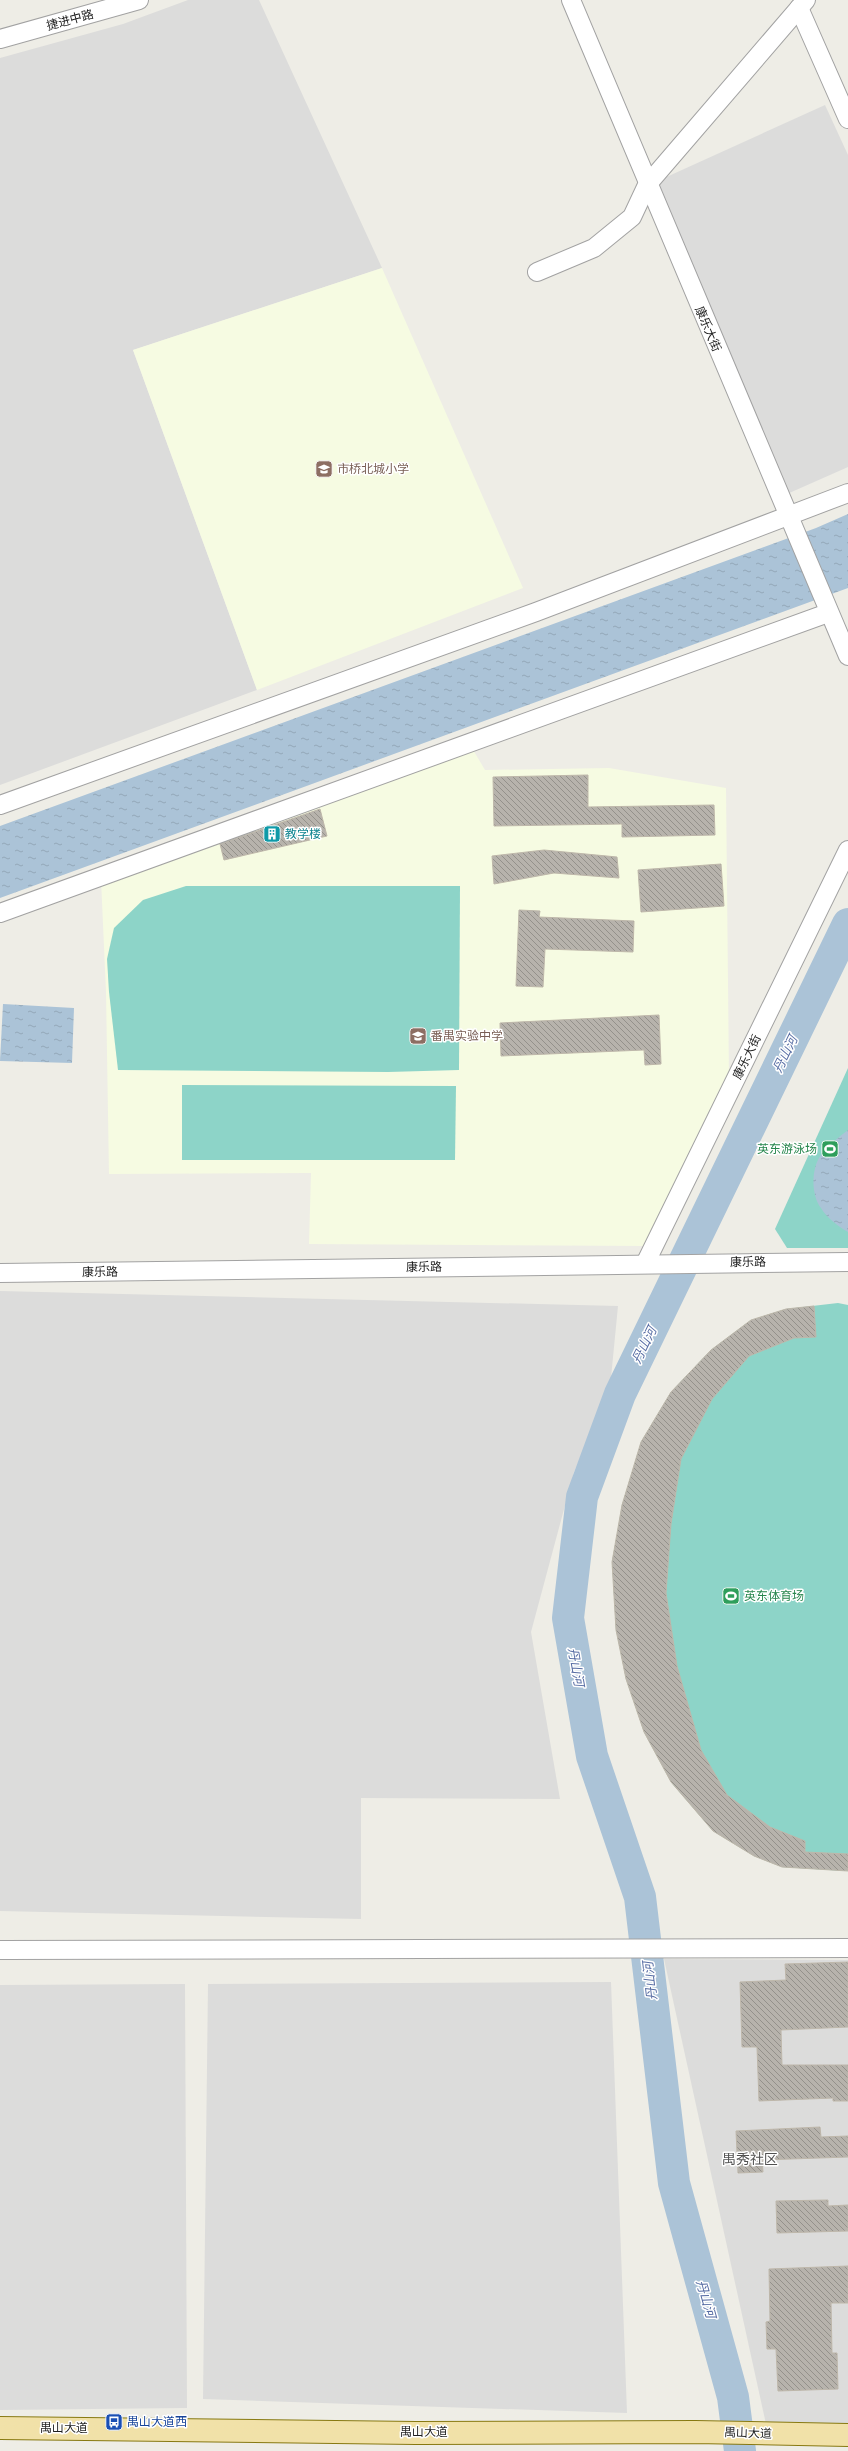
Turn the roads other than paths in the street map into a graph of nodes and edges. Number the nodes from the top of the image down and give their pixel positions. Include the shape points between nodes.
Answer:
1 (139, 0) edge
2 (571, 0) edge
3 (115, 4) edge
4 (803, 4) edge
5 (0, 39) edge
6 (848, 119) edge
7 (648, 185) junction
8 (536, 272) dead end
9 (848, 493) edge
10 (791, 523) junction
11 (828, 613) junction
12 (848, 656) edge
13 (0, 805) edge
14 (848, 850) edge
15 (0, 913) edge
16 (848, 1262) edge
17 (645, 1264) junction
18 (0, 1273) edge
19 (848, 1948) edge
20 (0, 1950) edge
21 (0, 2428) edge
22 (848, 2435) edge

1 - 3 street, 捷进中路
2 - 7 street, 康乐大街
3 - 5 street, 捷进中路
4 - 6 street
4 - 7 street
7 - 8 street via 632,217 594,248
7 - 10 street, 康乐大街
9 - 10 street
10 - 11 street, 康乐大街
10 - 13 street
11 - 12 street, 康乐大街
11 - 15 street
14 - 17 street, 康乐大街
16 - 17 street, 康乐路
17 - 18 street, 康乐路
19 - 20 street
21 - 22 main road, 禺山大道

